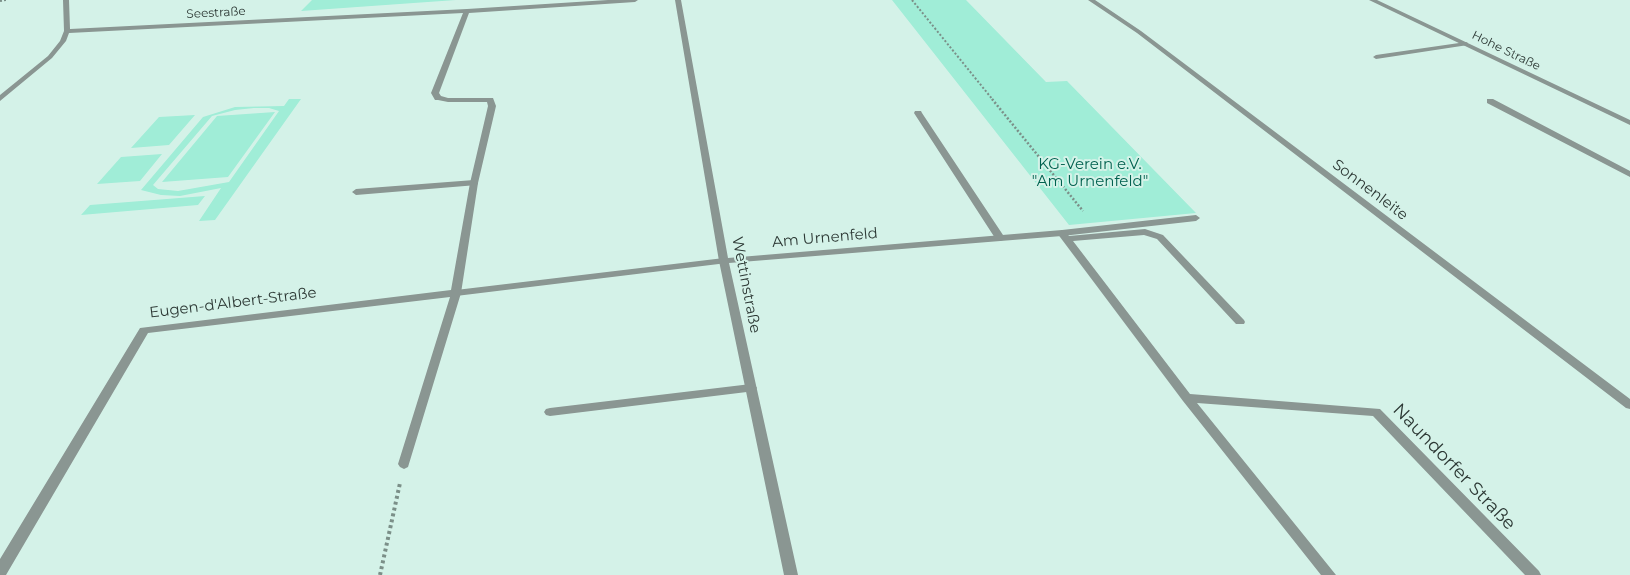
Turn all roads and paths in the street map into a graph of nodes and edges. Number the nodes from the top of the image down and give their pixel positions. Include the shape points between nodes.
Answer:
1 (6, 0) edge
2 (66, 0) edge
3 (635, 0) edge
4 (678, 0) edge
5 (912, 0) edge
6 (1091, 0) edge
7 (1372, 0) edge
8 (0, 1) edge
9 (468, 11) junction
10 (67, 32) junction
11 (1466, 44) junction
12 (1376, 57) dead end
13 (0, 99) edge
14 (1490, 101) dead end
15 (918, 113) dead end
16 (1630, 123) edge
17 (1630, 174) edge
18 (474, 183) junction
19 (356, 192) dead end
20 (1088, 218) dead end
21 (1196, 218) dead end
22 (1064, 236) junction
23 (1000, 238) junction
24 (724, 262) junction
25 (456, 293) junction
26 (1240, 322) dead end
27 (751, 388) junction
28 (1187, 398) junction
29 (1630, 405) edge
30 (550, 412) dead end
31 (404, 464) joint
32 (0, 572) edge
33 (380, 575) edge
34 (790, 575) edge
35 (1329, 575) edge
36 (1534, 575) edge

1 - 8 path
2 - 10 street
3 - 9 street, Seestraße
4 - 24 street, Wettinstraße
5 - 20 path
6 - 29 street, Sonnenleite via 1139,32
7 - 11 street, Hohe Straße
9 - 10 street, Seestraße
9 - 18 street via 435,93 438,98 448,100 490,100 492,106
10 - 13 street via 50,57
11 - 12 street
11 - 16 street, Hohe Straße
14 - 17 street
15 - 23 street
18 - 19 street
18 - 25 street
21 - 22 street, Am Urnenfeld
22 - 23 street, Am Urnenfeld
22 - 26 street via 1145,232 1160,238
22 - 28 street
23 - 24 street, Am Urnenfeld
24 - 25 street, Am Urnenfeld
24 - 27 street, Wettinstraße
25 - 31 street
25 - 32 street, Eugen-d'Albert-Straße via 144,330
27 - 30 street
27 - 34 street, Wettinstraße
28 - 35 street
28 - 36 street, Naundorfer Straße via 1376,412
31 - 33 path

